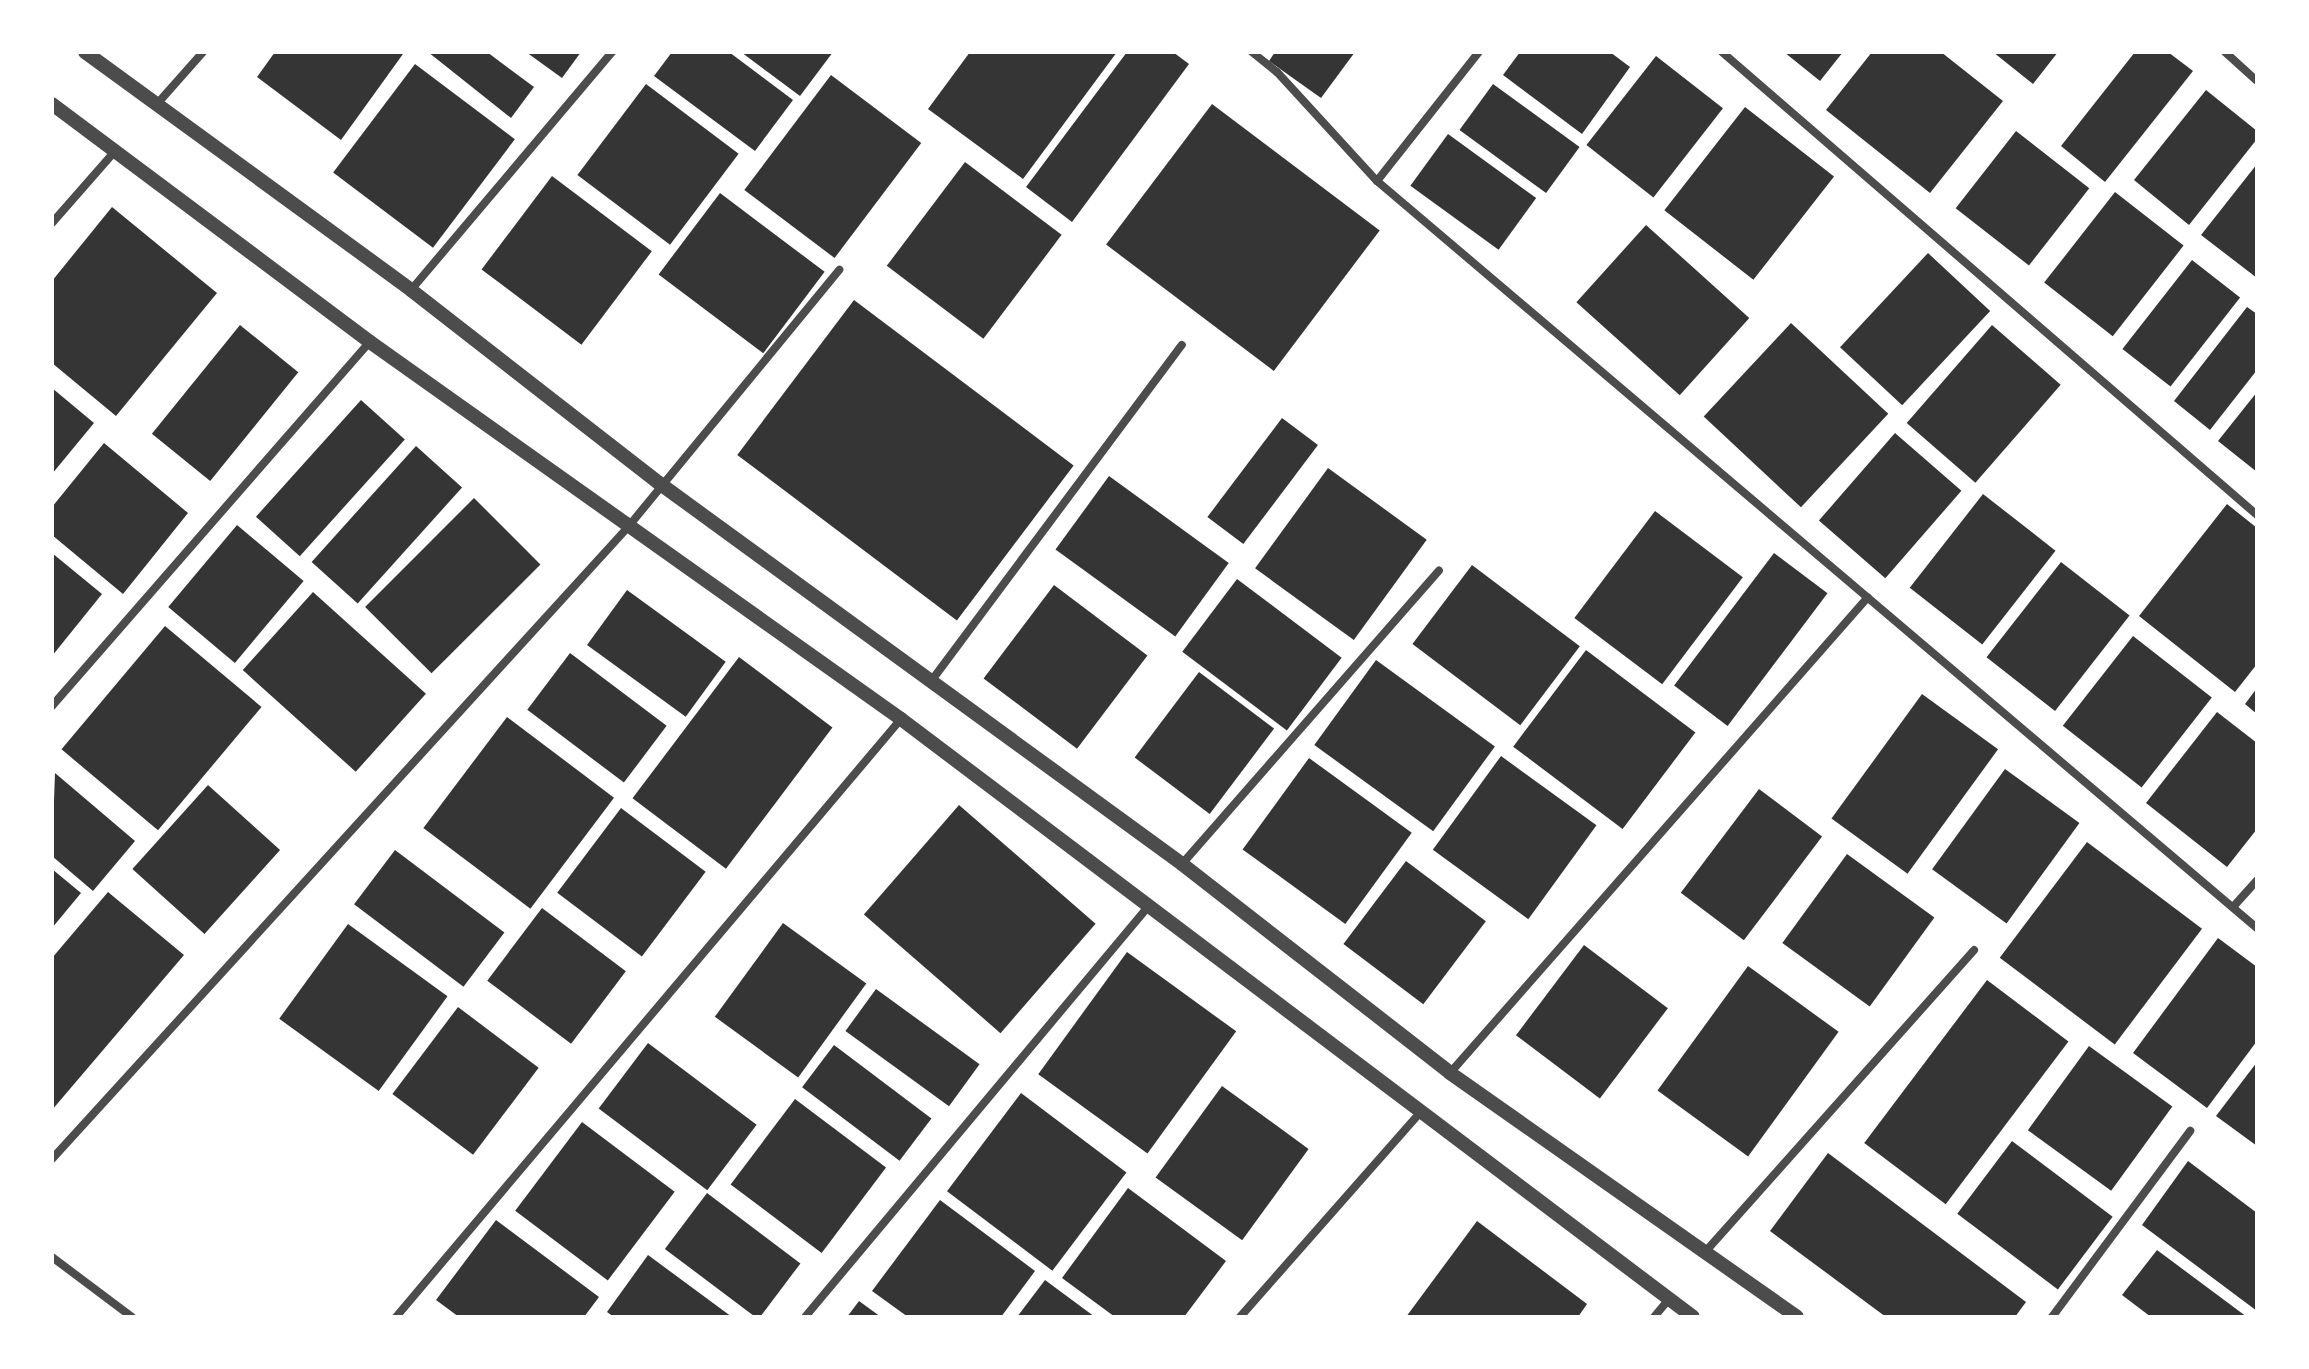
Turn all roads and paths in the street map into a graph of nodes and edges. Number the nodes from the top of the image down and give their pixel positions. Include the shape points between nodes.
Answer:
1 (85, 52) edge
2 (203, 52) edge
3 (612, 52) edge
4 (1252, 52) edge
5 (1479, 52) edge
6 (1722, 52) edge
7 (2225, 52) edge
8 (2257, 81) edge
9 (52, 104) edge
10 (157, 104) junction
11 (116, 150) junction
12 (1377, 181) junction
13 (52, 223) edge
14 (839, 270) dead end
15 (411, 290) junction
16 (370, 342) junction
17 (1182, 345) dead end
18 (659, 483) junction
19 (2257, 515) edge
20 (628, 527) junction
21 (1439, 570) dead end
22 (1868, 597) junction
23 (932, 680) junction
24 (52, 706) edge
25 (901, 719) junction
26 (1182, 864) junction
27 (2257, 880) edge
28 (2233, 907) junction
29 (1147, 908) junction
30 (2257, 928) edge
31 (1974, 950) dead end
32 (1450, 1073) junction
33 (1419, 1114) junction
34 (2190, 1131) dead end
35 (52, 1159) edge
36 (1706, 1251) junction
37 (52, 1257) edge
38 (1669, 1299) junction
39 (132, 1317) edge
40 (396, 1317) edge
41 (805, 1317) edge
42 (1240, 1317) edge
43 (1654, 1317) edge
44 (1693, 1317) edge
45 (1797, 1317) edge
46 (2052, 1317) edge

1 - 10 street
2 - 10 street
3 - 15 street
4 - 12 street via 1277,72
5 - 12 street
6 - 19 street
7 - 8 street
9 - 11 street
10 - 15 street
11 - 13 street
11 - 16 street
12 - 22 street
14 - 18 street
15 - 18 street
16 - 20 street
16 - 24 street
17 - 23 street
18 - 20 street
18 - 23 street
20 - 25 street
20 - 35 street
21 - 26 street
22 - 28 street
22 - 32 street
23 - 26 street
25 - 29 street
25 - 40 street
26 - 32 street
27 - 28 street
28 - 30 street
29 - 33 street
29 - 41 street
31 - 36 street
32 - 36 street
33 - 38 street
33 - 42 street
34 - 46 street
36 - 45 street
37 - 39 street
38 - 43 street
38 - 44 street

